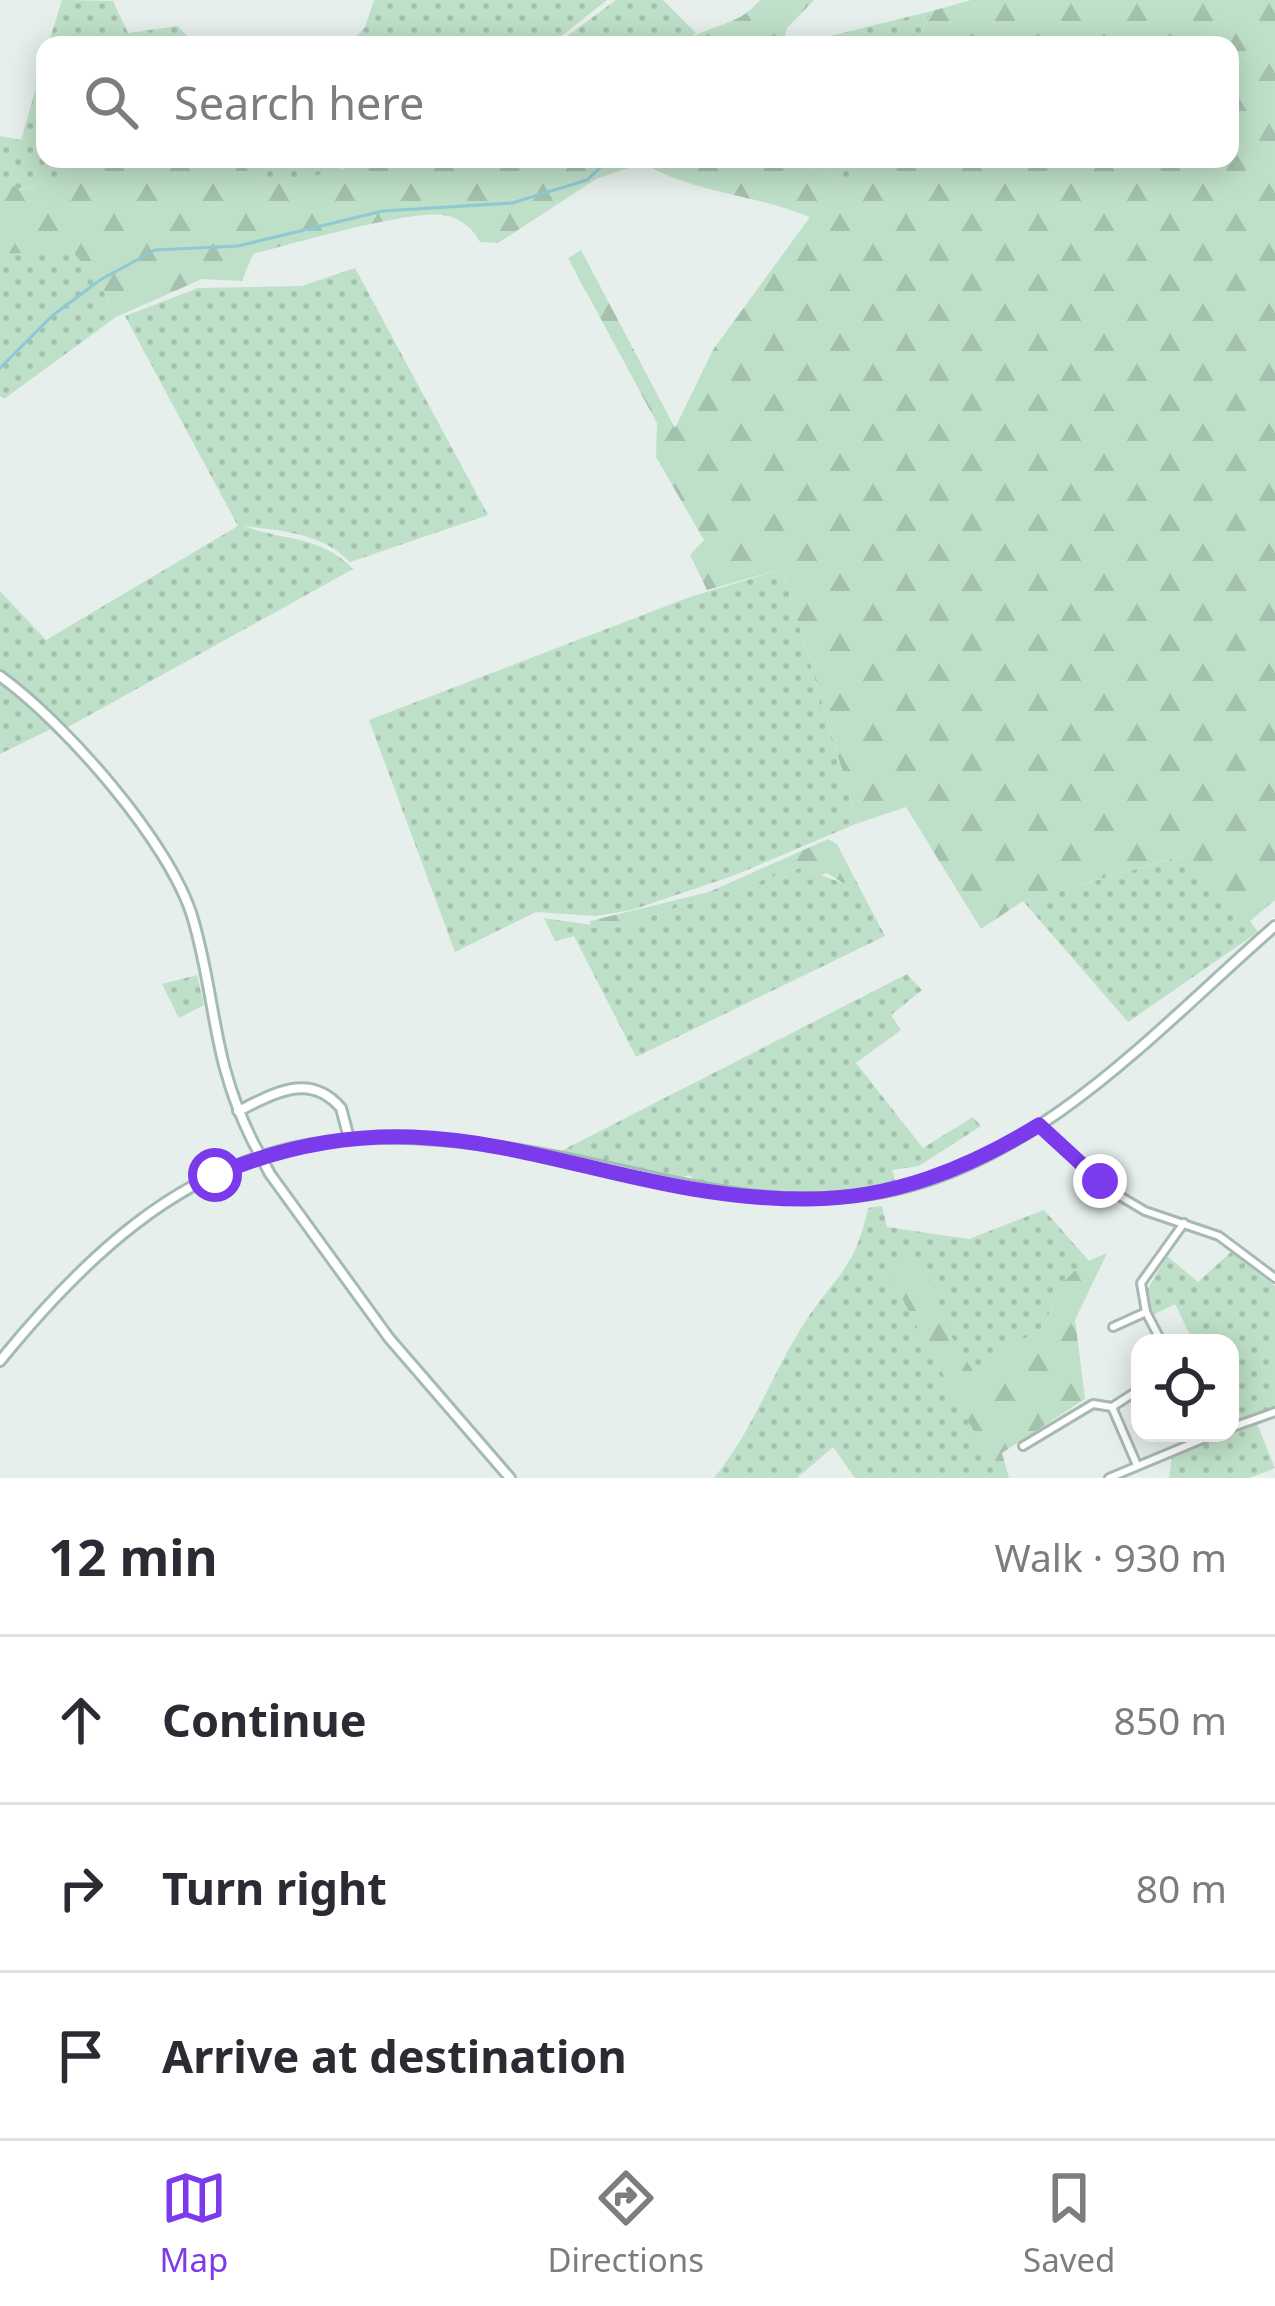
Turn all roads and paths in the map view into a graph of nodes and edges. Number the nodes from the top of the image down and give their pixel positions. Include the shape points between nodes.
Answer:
1 (0, 676) edge
2 (1275, 926) edge
3 (238, 1111) junction
4 (1039, 1125) junction
5 (349, 1138) junction
6 (1184, 1223) junction
7 (1275, 1278) edge
8 (1146, 1312) junction
9 (1113, 1327) dead end
10 (1157, 1334) edge
11 (0, 1361) edge
12 (1131, 1395) edge
13 (1112, 1407) junction
14 (1275, 1412) edge
15 (1239, 1425) edge
16 (1194, 1442) edge
17 (1023, 1446) dead end
18 (1137, 1465) junction
19 (510, 1478) edge
20 (1109, 1478) edge

1 - 3 main road via 69,734 179,886 196,932 220,1068
2 - 4 main road
3 - 5 main road via 287,1088 310,1087 341,1108
3 - 19 main road, bridge via 270,1174 388,1338
4 - 5 main road via 942,1176 808,1199 699,1188 476,1140
4 - 6 street via 1118,1195
5 - 11 main road via 243,1163 160,1204 95,1254
6 - 7 street via 1219,1236
6 - 8 street via 1141,1283
8 - 9 street
8 - 10 street
12 - 13 street
13 - 17 street via 1093,1404
13 - 18 street
14 - 15 street
16 - 18 street
18 - 20 street

